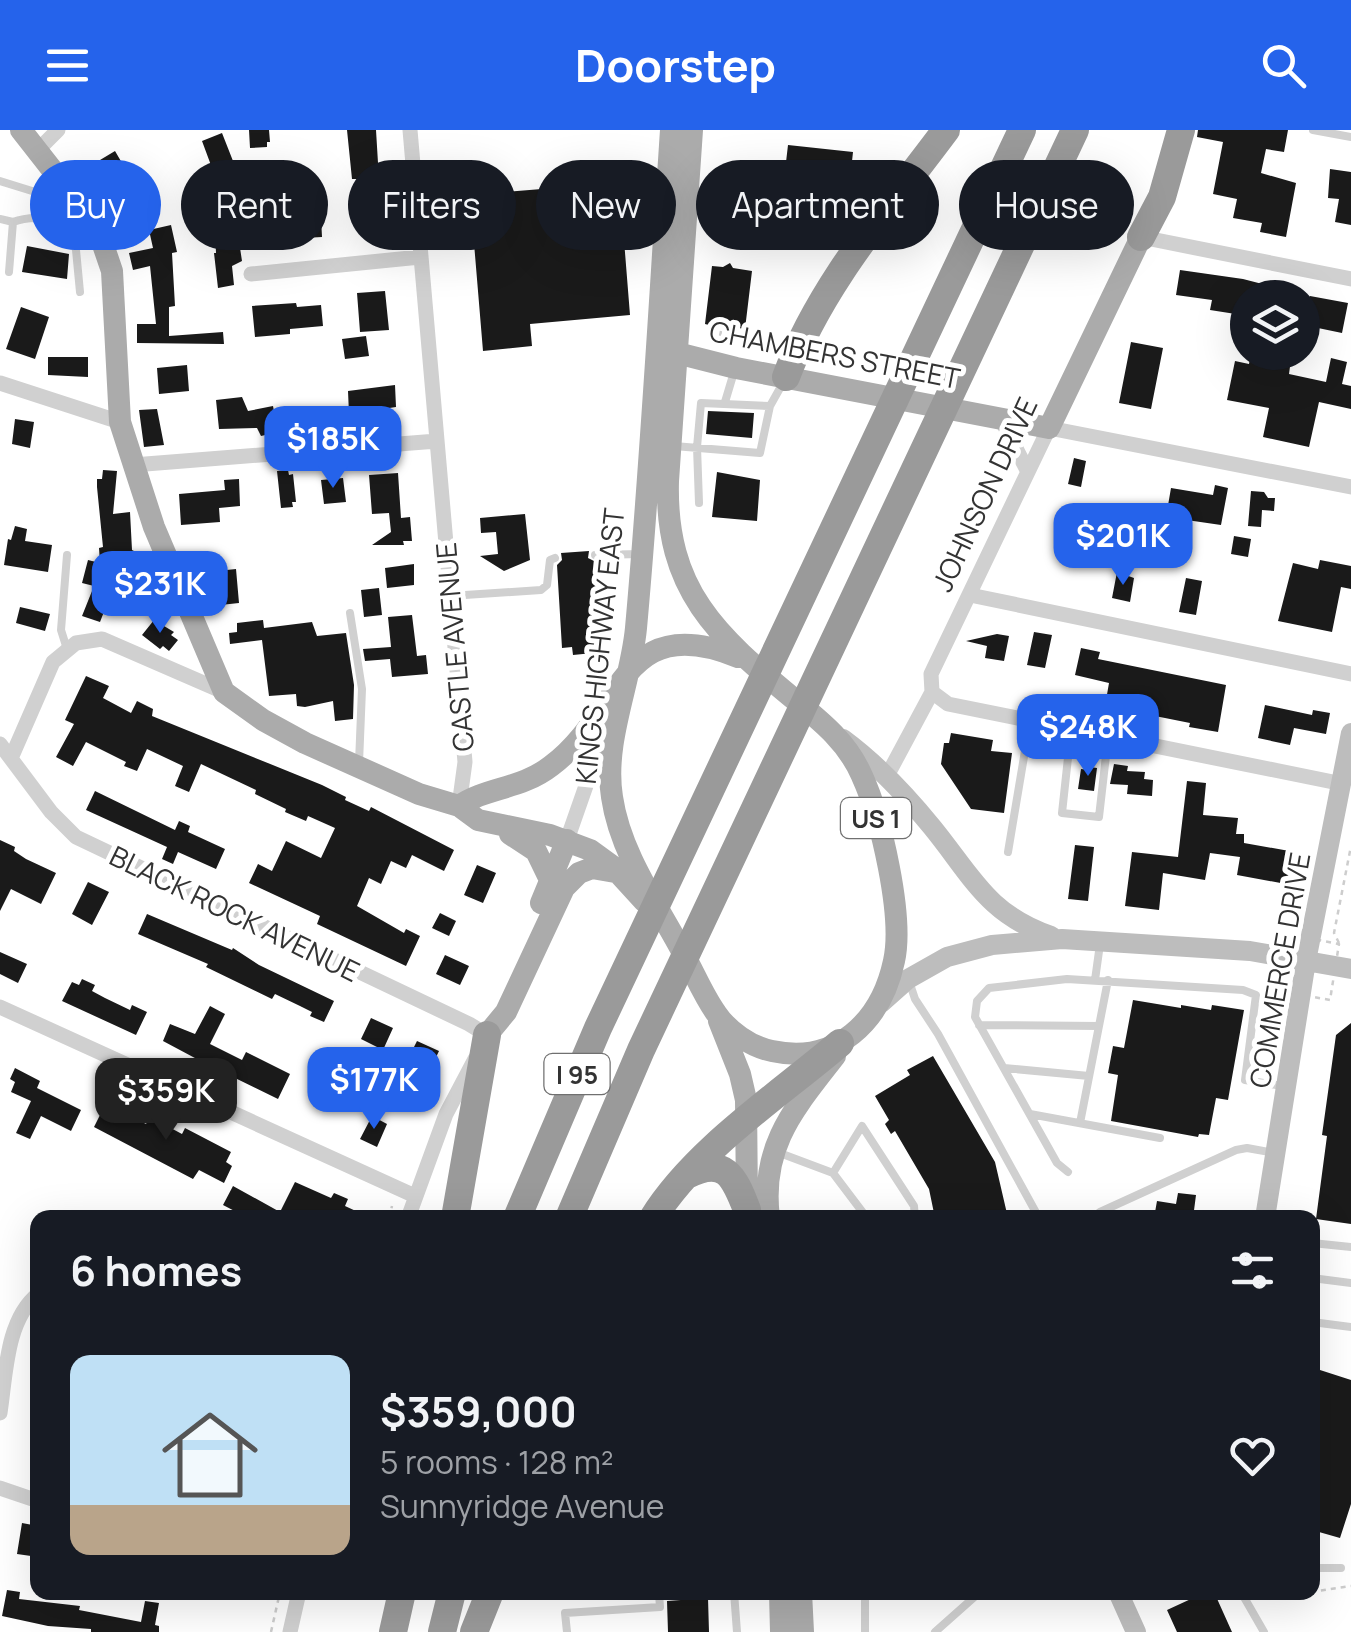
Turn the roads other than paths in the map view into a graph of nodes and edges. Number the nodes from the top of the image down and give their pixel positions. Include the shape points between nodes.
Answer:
1 (22, 130) edge
2 (58, 130) edge
3 (410, 130) edge
4 (671, 130) edge
5 (692, 130) edge
6 (946, 130) edge
7 (1022, 130) edge
8 (1075, 130) edge
9 (1181, 130) edge
10 (1313, 130) edge
11 (1351, 137) edge
12 (38, 150) junction
13 (46, 160) edge
14 (672, 160) edge
15 (0, 181) edge
16 (30, 190) edge
17 (30, 216) edge
18 (0, 219) edge
19 (13, 222) junction
20 (676, 226) edge
21 (1140, 237) junction
22 (76, 250) edge
23 (104, 250) edge
24 (673, 250) edge
25 (420, 257) junction
26 (9, 272) dead end
27 (252, 274) dead end
28 (1351, 279) edge
29 (80, 292) dead end
30 (666, 351) junction
31 (736, 368) junction
32 (786, 377) junction
33 (0, 384) edge
34 (672, 402) junction
35 (725, 402) junction
36 (701, 404) junction
37 (770, 406) junction
38 (1001, 419) junction
39 (120, 422) junction
40 (1049, 428) junction
41 (437, 441) junction
42 (670, 446) junction
43 (697, 447) junction
44 (133, 465) junction
45 (1028, 472) junction
46 (1351, 488) edge
47 (698, 503) dead end
48 (642, 554) junction
49 (67, 555) dead end
50 (595, 555) dead end
51 (555, 558) dead end
52 (970, 595) junction
53 (450, 596) junction
54 (350, 613) dead end
55 (67, 649) junction
56 (762, 659) junction
57 (630, 670) junction
58 (1351, 674) edge
59 (224, 692) junction
60 (932, 692) junction
61 (1030, 722) junction
62 (829, 728) junction
63 (1071, 730) junction
64 (1351, 733) edge
65 (1108, 738) junction
66 (0, 744) edge
67 (12, 756) junction
68 (359, 768) junction
69 (888, 776) junction
70 (1344, 797) edge
71 (459, 806) junction
72 (488, 824) junction
73 (567, 840) junction
74 (1008, 852) dead end
75 (623, 876) junction
76 (550, 882) junction
77 (685, 936) junction
78 (1062, 939) junction
79 (1100, 942) junction
80 (1348, 960) edge
81 (1306, 961) junction
82 (908, 979) junction
83 (1095, 980) junction
84 (1108, 980) junction
85 (0, 1008) edge
86 (716, 1014) junction
87 (869, 1015) junction
88 (979, 1025) junction
89 (1099, 1026) junction
90 (487, 1035) junction
91 (846, 1039) junction
92 (1004, 1068) junction
93 (1089, 1076) junction
94 (1286, 1087) junction
95 (1030, 1114) junction
96 (747, 1121) junction
97 (1080, 1123) junction
98 (1160, 1138) dead end
99 (773, 1150) junction
100 (1275, 1153) junction
101 (833, 1172) junction
102 (1068, 1172) dead end
103 (682, 1178) junction
104 (415, 1196) junction
105 (411, 1210) edge
106 (456, 1210) edge
107 (520, 1210) edge
108 (572, 1210) edge
109 (659, 1210) edge
110 (752, 1210) edge
111 (755, 1210) edge
112 (757, 1210) edge
113 (862, 1210) edge
114 (914, 1210) edge
115 (1035, 1210) edge
116 (1104, 1210) edge
117 (1265, 1210) edge
118 (1320, 1244) edge
119 (1351, 1246) edge
120 (1320, 1279) edge
121 (1351, 1282) edge
122 (30, 1300) edge
123 (1320, 1323) edge
124 (1351, 1327) edge
125 (0, 1413) edge
126 (0, 1488) edge
127 (30, 1498) edge
128 (1320, 1568) edge
129 (1341, 1568) dead end
130 (297, 1600) edge
131 (385, 1600) edge
132 (400, 1600) edge
133 (450, 1600) edge
134 (487, 1600) edge
135 (660, 1600) edge
136 (735, 1600) edge
137 (780, 1600) edge
138 (801, 1600) edge
139 (865, 1600) edge
140 (971, 1600) edge
141 (1122, 1600) edge
142 (1246, 1600) edge
143 (290, 1632) edge
144 (382, 1632) edge
145 (393, 1632) edge
146 (442, 1632) edge
147 (474, 1632) edge
148 (567, 1632) edge
149 (737, 1632) edge
150 (781, 1632) edge
151 (802, 1632) edge
152 (865, 1632) edge
153 (936, 1632) edge
154 (1136, 1632) edge
155 (1264, 1632) edge

1 - 12 main road
2 - 12 street
3 - 25 street, CASTLE AVENUE
4 - 14 main road, KINGS HIGHWAY EAST / US 1
5 - 20 main road, KINGS HIGHWAY EAST / US 1
6 - 32 highway via 826,295
7 - 56 highway, I 95
8 - 77 highway, I 95 via 792,730
9 - 21 highway via 1162,198
10 - 11 lane
12 - 13 main road
15 - 16 lane
17 - 19 lane
18 - 19 lane
19 - 26 lane
21 - 28 street
21 - 40 main road, JOHNSON DRIVE
22 - 29 lane
23 - 39 main road via 112,271
24 - 30 main road, KINGS HIGHWAY EAST / US 1
25 - 27 street
25 - 41 street, CASTLE AVENUE
30 - 31 main road, CHAMBERS STREET
30 - 34 main road, KINGS HIGHWAY EAST / US 1
30 - 48 main road, KINGS HIGHWAY EAST / US 1
31 - 32 main road, CHAMBERS STREET
31 - 35 lane
32 - 37 lane
32 - 38 main road, CHAMBERS STREET
33 - 39 street
34 - 36 lane
34 - 42 main road, KINGS HIGHWAY EAST / US 1
35 - 36 lane
35 - 37 lane
36 - 43 lane
37 - 43 lane via 760,453
38 - 40 main road, CHAMBERS STREET
38 - 45 street
39 - 44 main road
40 - 45 street, JOHNSON DRIVE
40 - 46 street, CHAMBERS STREET
41 - 44 street
41 - 53 street, CASTLE AVENUE
42 - 43 lane
42 - 56 main road, KINGS HIGHWAY EAST / US 1 via 668,517 681,574 709,622
43 - 47 lane
44 - 59 main road
45 - 52 street, JOHNSON DRIVE
48 - 50 lane
48 - 57 main road, KINGS HIGHWAY EAST / US 1
49 - 55 lane via 61,630
51 - 53 lane via 541,590
52 - 58 street
52 - 60 street, JOHNSON DRIVE via 930,674
53 - 71 street, CASTLE AVENUE via 465,762
54 - 68 lane via 362,690
55 - 59 street via 102,639
55 - 67 street via 53,662
56 - 57 main road via 675,644 655,649
56 - 62 main road, KINGS HIGHWAY EAST / US 1
56 - 107 highway, I 95 via 753,698
57 - 71 main road via 552,766
57 - 73 street
57 - 77 main road, KINGS HIGHWAY EAST / US 1 via 611,756 612,801 626,844
59 - 68 main road via 263,720
60 - 61 street via 948,704
60 - 69 street, JOHNSON DRIVE
61 - 63 street
61 - 74 lane
62 - 69 main road
62 - 87 main road, KINGS HIGHWAY EAST / US 1 via 863,777 895,905 894,964
63 - 65 street
63 - 65 lane via 1062,813 1099,817
64 - 70 main road, COMMERCE DRIVE
65 - 70 street
66 - 67 street, BLACK ROCK AVENUE
67 - 90 street, BLACK ROCK AVENUE via 76,837
68 - 71 main road
69 - 78 main road via 996,908
70 - 81 main road, COMMERCE DRIVE
71 - 72 main road
72 - 73 main road
72 - 76 main road via 533,847
73 - 75 main road
73 - 76 main road
75 - 77 main road
75 - 90 main road via 592,868 569,882 506,1012
76 - 90 main road
77 - 86 main road, KINGS HIGHWAY EAST / US 1
77 - 108 highway, I 95 via 671,986
78 - 79 main road
78 - 82 main road via 969,950
79 - 81 main road via 1221,948
79 - 83 lane
80 - 81 main road
81 - 94 main road, COMMERCE DRIVE
82 - 87 main road
82 - 115 lane
83 - 84 lane
83 - 88 lane via 988,988 977,1001
84 - 89 lane
84 - 94 lane via 1256,995 1245,1080
85 - 104 street
86 - 91 main road, KINGS HIGHWAY EAST / US 1 via 763,1050 804,1055
86 - 96 main road, US 1 via 740,1074
87 - 91 main road, KINGS HIGHWAY EAST / US 1
88 - 89 lane
88 - 92 lane
89 - 93 lane
90 - 104 street via 446,1114
90 - 106 highway
91 - 96 highway
91 - 99 main road, US 1
92 - 93 lane
92 - 95 lane
93 - 97 lane
94 - 100 main road, COMMERCE DRIVE
95 - 97 lane
95 - 102 lane
96 - 103 highway
96 - 111 main road, US 1
97 - 98 lane
99 - 101 lane
99 - 112 main road, US 1
100 - 116 lane via 1236,1150
100 - 117 main road, COMMERCE DRIVE
101 - 113 lane
101 - 114 lane via 862,1126
103 - 109 highway
103 - 110 highway via 708,1166 722,1169
104 - 105 street
118 - 119 lane
120 - 121 lane
122 - 125 street via 11,1343
123 - 124 lane
126 - 127 street
128 - 129 lane
130 - 143 street
131 - 144 highway
132 - 145 highway
133 - 146 highway
134 - 147 highway
135 - 148 lane via 660,1606 566,1612
136 - 149 lane
137 - 150 main road
138 - 151 main road
139 - 152 lane
140 - 153 lane
141 - 154 main road
142 - 155 lane

